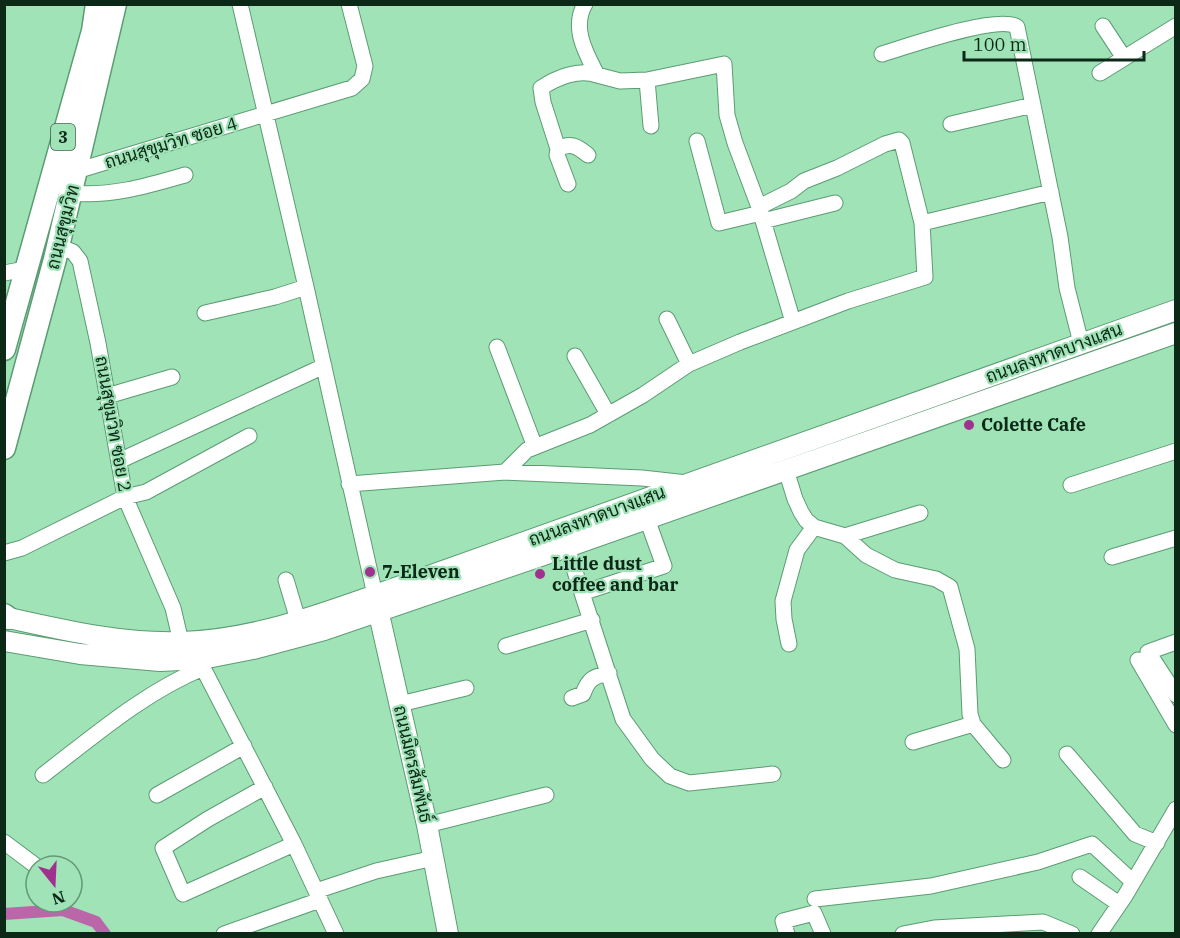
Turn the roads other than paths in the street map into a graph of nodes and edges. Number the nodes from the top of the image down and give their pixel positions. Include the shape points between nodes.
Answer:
1 (97, 4) edge
2 (115, 4) edge
3 (240, 4) edge
4 (349, 4) edge
5 (585, 4) edge
6 (1103, 26) dead end
7 (1176, 26) edge
8 (882, 54) dead end
9 (1124, 58) junction
10 (1100, 73) dead end
11 (597, 75) junction
12 (647, 80) junction
13 (1033, 105) junction
14 (266, 114) junction
15 (951, 124) dead end
16 (651, 126) dead end
17 (697, 141) dead end
18 (558, 149) junction
19 (588, 155) dead end
20 (76, 171) junction
21 (185, 176) dead end
22 (568, 183) dead end
23 (1051, 192) junction
24 (71, 193) junction
25 (835, 203) dead end
26 (761, 214) junction
27 (922, 223) junction
28 (58, 246) junction
29 (15, 271) edge
30 (306, 287) junction
31 (1176, 310) edge
32 (205, 312) dead end
33 (667, 320) dead end
34 (793, 322) junction
35 (1176, 333) edge
36 (1081, 343) junction
37 (497, 347) dead end
38 (4, 350) edge
39 (575, 356) dead end
40 (689, 364) junction
41 (324, 366) junction
42 (172, 377) dead end
43 (107, 396) junction
44 (608, 414) junction
45 (249, 436) dead end
46 (535, 447) junction
47 (4, 448) edge
48 (1176, 451) edge
49 (118, 461) junction
50 (786, 470) junction
51 (505, 472) junction
52 (690, 483) junction
53 (349, 484) junction
54 (1071, 485) dead end
55 (125, 497) junction
56 (920, 513) dead end
57 (647, 519) junction
58 (814, 527) junction
59 (845, 536) junction
60 (1176, 538) edge
61 (567, 547) junction
62 (4, 553) edge
63 (1112, 557) dead end
64 (286, 580) dead end
65 (582, 593) junction
66 (377, 603) junction
67 (6, 617) edge
68 (298, 620) junction
69 (592, 620) junction
70 (4, 641) edge
71 (181, 642) junction
72 (1176, 642) edge
73 (789, 644) dead end
74 (506, 646) dead end
75 (1138, 660) dead end
76 (203, 664) junction
77 (609, 673) junction
78 (466, 688) dead end
79 (1176, 695) edge
80 (572, 698) dead end
81 (399, 704) junction
82 (973, 724) junction
83 (1176, 725) edge
84 (913, 742) dead end
85 (244, 746) junction
86 (1068, 754) dead end
87 (1003, 760) dead end
88 (772, 774) dead end
89 (43, 775) dead end
90 (265, 787) junction
91 (158, 795) dead end
92 (546, 795) dead end
93 (1176, 809) edge
94 (427, 825) junction
95 (4, 842) edge
96 (294, 843) junction
97 (1156, 843) junction
98 (24, 857) edge
99 (434, 858) junction
100 (1080, 877) dead end
101 (1132, 881) junction
102 (318, 896) junction
103 (815, 899) dead end
104 (1119, 904) junction
105 (1000, 929) edge
106 (224, 933) edge
107 (336, 933) edge
108 (448, 933) edge
109 (787, 933) edge
110 (823, 933) edge
111 (903, 933) edge
112 (1072, 933) edge
113 (1099, 933) edge

1 - 29 main road, ถนนสุขุมวิท / 3 via 93,31
2 - 20 main road, ถนนสุขุมวิท / 3
3 - 14 street
4 - 14 street, ถนนสุขุมวิท ซอย 4 via 365,66 362,79 352,88
5 - 11 street via 579,16 582,45
6 - 9 street
7 - 9 street
8 - 13 street via 941,35 1012,24 1020,32
9 - 10 street
11 - 12 street via 620,81
11 - 18 street via 588,72 554,80 542,88
12 - 16 street
12 - 26 street via 724,64 727,115
13 - 15 street
13 - 23 street
14 - 20 street, ถนนสุขุมวิท ซอย 4
14 - 30 street
17 - 26 street via 718,223
18 - 19 street via 572,145
18 - 22 street
20 - 24 main road, ถนนสุขุมวิท / 3
21 - 24 street via 104,195
23 - 27 street
23 - 36 street via 1067,288
24 - 28 main road, ถนนสุขุมวิท / 3
25 - 26 street
26 - 27 street via 804,181 899,140
26 - 34 street
27 - 34 street via 925,277
28 - 43 street, ถนนสุขุมวิท ซอย 2 via 73,252 80,261
28 - 47 main road, ถนนสุขุมวิท / 3
29 - 38 main road, ถนนสุขุมวิท / 3
30 - 32 street
30 - 41 street
31 - 36 main road, ถนนลงหาดบางแสน
33 - 40 street
34 - 40 street
35 - 50 main road, ถนนลงหาดบางแสน
36 - 52 main road, ถนนลงหาดบางแสน
37 - 46 street
39 - 44 street
40 - 44 street
41 - 49 street
41 - 53 street
42 - 43 street
43 - 49 street, ถนนสุขุมวิท ซอย 2
44 - 46 street
45 - 55 street via 146,492
46 - 51 street
48 - 54 street
49 - 55 street, ถนนสุขุมวิท ซอย 2
50 - 57 main road, ถนนลงหาดบางแสน
50 - 58 street via 795,499
51 - 52 street
51 - 53 street
52 - 66 main road, ถนนลงหาดบางแสน
53 - 66 street
55 - 62 street via 22,548
55 - 71 street, ถนนสุขุมวิท ซอย 2 via 173,608
56 - 59 street
57 - 61 main road, ถนนลงหาดบางแสน
57 - 65 street via 664,566
58 - 59 street
58 - 73 street via 797,550 783,602
59 - 82 street via 866,555 895,570 936,579 950,587 967,649
60 - 63 street
61 - 65 street
61 - 66 main road, ถนนลงหาดบางแสน
64 - 68 street
65 - 69 street
66 - 68 main road, ถนนลงหาดบางแสน
66 - 76 main road, ถนนลงหาดบางแสน via 324,630
66 - 81 main road, ถนนมิตรสัมพันธ์
67 - 71 main road, ถนนลงหาดบางแสน via 80,633
68 - 71 main road, ถนนลงหาดบางแสน via 232,636
69 - 74 street
69 - 77 street
70 - 76 main road, ถนนลงหาดบางแสน via 120,659
72 - 79 street via 1148,652
75 - 83 street
76 - 85 street
76 - 89 street via 132,706
77 - 80 street via 595,676 588,681 583,694
77 - 88 street via 623,719 652,759 670,776 689,783
78 - 81 street
81 - 94 main road, ถนนมิตรสัมพันธ์
82 - 84 street
82 - 87 street
85 - 90 street
85 - 91 street
86 - 97 street via 1135,834
90 - 96 street
90 - 96 street via 163,848 183,894
92 - 94 street
93 - 97 street
94 - 99 main road, ถนนมิตรสัมพันธ์
95 - 98 street
96 - 102 street
97 - 101 street
99 - 102 street via 376,871
99 - 108 main road, ถนนมิตรสัมพันธ์
100 - 104 street
101 - 103 street via 1092,844 1038,862 931,886
101 - 104 street
102 - 106 street
102 - 107 street
104 - 113 street
105 - 111 street via 934,928
105 - 112 street via 1043,922
109 - 110 street via 783,921 814,914

